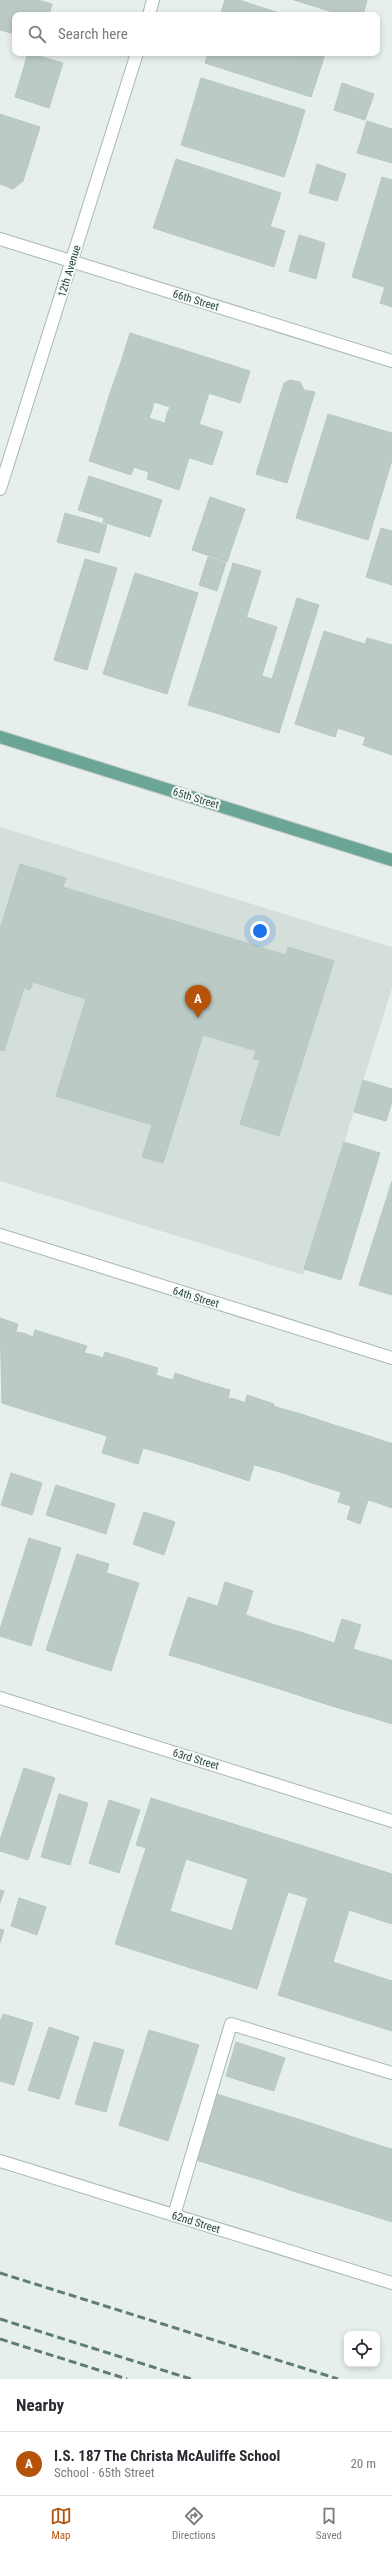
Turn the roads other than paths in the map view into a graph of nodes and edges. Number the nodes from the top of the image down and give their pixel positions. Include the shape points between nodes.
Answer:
1 (153, 0) edge
2 (150, 12) edge
3 (136, 56) edge
4 (0, 239) edge
5 (72, 261) junction
6 (392, 361) edge
7 (0, 489) edge
8 (0, 737) edge
9 (392, 860) edge
10 (0, 1235) edge
11 (392, 1358) edge
12 (0, 1698) edge
13 (392, 1821) edge
14 (392, 2073) edge
15 (0, 2161) edge
16 (174, 2216) junction
17 (392, 2283) edge

1 - 2 street
3 - 5 street, 12th Avenue
4 - 5 street, 66th Street
5 - 6 street, 66th Street
5 - 7 street, 12th Avenue
8 - 9 main road, 65th Street
10 - 11 street, 64th Street
12 - 13 street, 63rd Street
14 - 16 street via 231,2024
15 - 16 street, 62nd Street
16 - 17 street, 62nd Street

